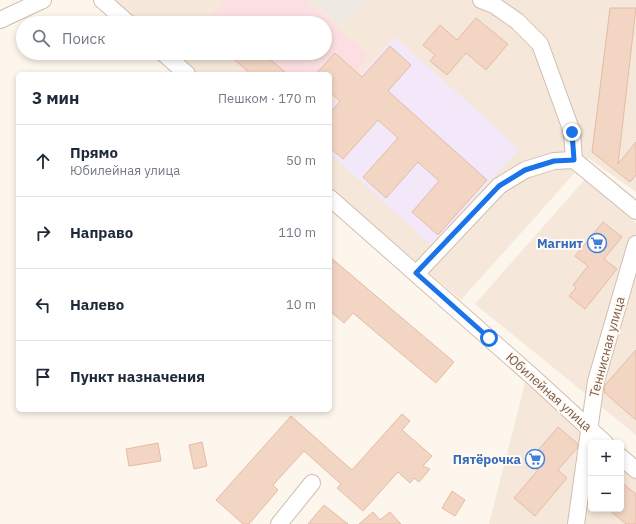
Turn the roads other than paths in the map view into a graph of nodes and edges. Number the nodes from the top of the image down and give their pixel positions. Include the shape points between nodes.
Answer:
1 (43, 0) edge
2 (102, 0) edge
3 (480, 0) edge
4 (120, 16) edge
5 (0, 20) edge
6 (171, 60) edge
7 (185, 72) edge
8 (574, 160) junction
9 (332, 200) edge
10 (636, 211) edge
11 (636, 244) edge
12 (416, 273) junction
13 (588, 428) junction
14 (602, 440) edge
15 (624, 460) edge
16 (636, 470) edge
17 (312, 483) dead end
18 (578, 522) edge
19 (279, 524) edge

1 - 5 street
2 - 4 street
3 - 8 street via 494,5 517,21 540,44 572,132
6 - 7 street
8 - 10 street
8 - 12 street via 554,161 525,170 499,186
9 - 12 street, Юбилейная улица
11 - 13 street, Теннисная улица via 596,381
12 - 13 street, Юбилейная улица
13 - 14 street, Юбилейная улица
13 - 18 street, Теннисная улица
15 - 16 street
17 - 19 street

